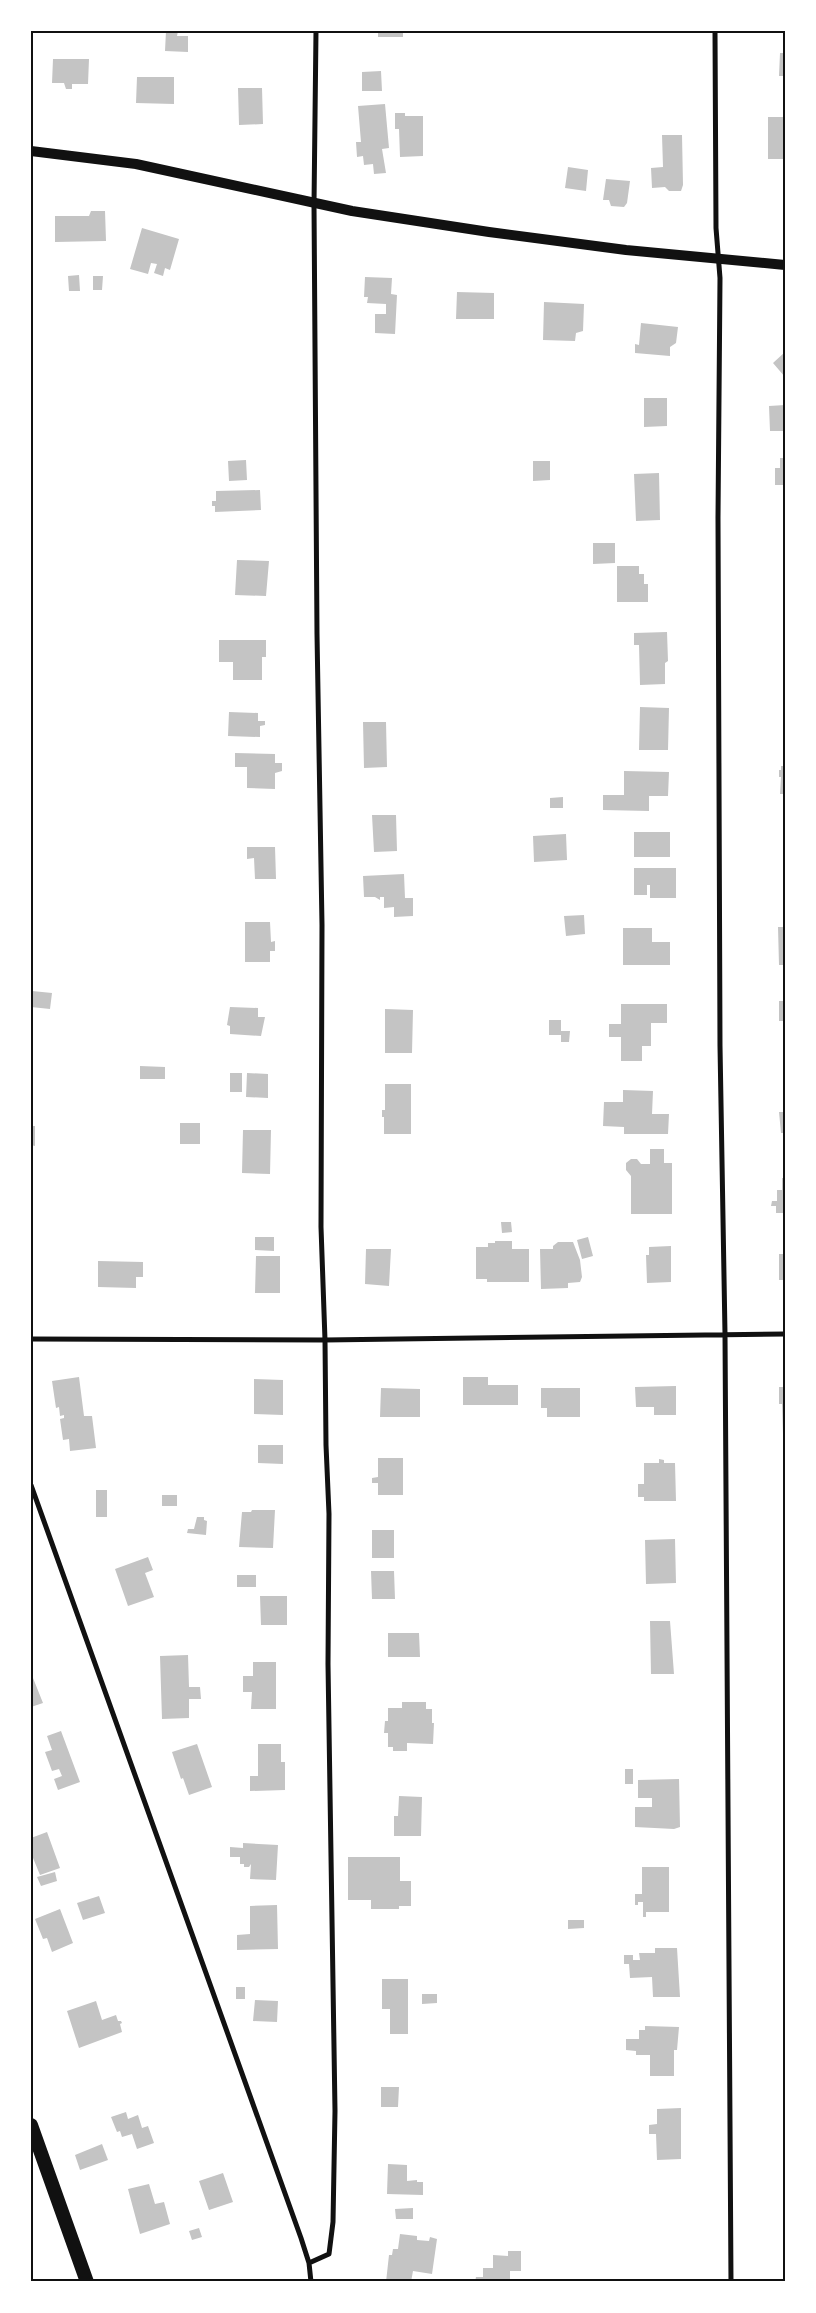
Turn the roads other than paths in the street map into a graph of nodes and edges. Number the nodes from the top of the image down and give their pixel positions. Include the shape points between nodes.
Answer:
1 (316, 31) edge
2 (715, 31) edge
3 (31, 151) edge
4 (314, 204) junction
5 (719, 259) junction
6 (785, 265) edge
7 (725, 1334) junction
8 (785, 1334) edge
9 (31, 1339) edge
10 (325, 1340) junction
11 (31, 1484) edge
12 (31, 2126) edge
13 (309, 2263) junction
14 (87, 2282) edge
15 (311, 2282) edge
16 (731, 2282) edge

1 - 4 street
2 - 5 street
3 - 4 main road via 136,164
4 - 5 main road via 548,241
4 - 10 street via 322,925 321,1227
5 - 6 main road
5 - 7 street via 720,1027
7 - 8 street
7 - 10 street
7 - 16 street
9 - 10 street
10 - 13 street via 334,2205 329,2254
11 - 13 street
12 - 14 highway
13 - 15 street

